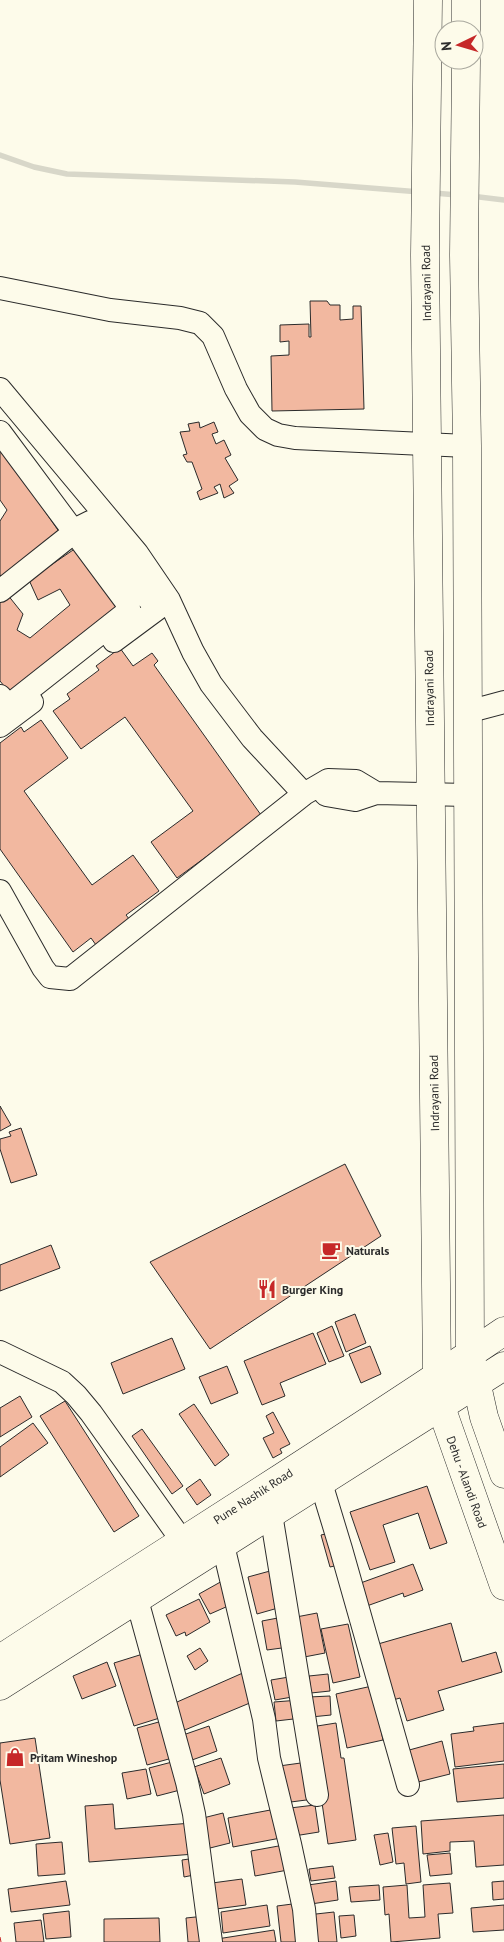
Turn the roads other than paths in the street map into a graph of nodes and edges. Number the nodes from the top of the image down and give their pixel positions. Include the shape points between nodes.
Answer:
1 (428, 0) edge
2 (466, 0) edge
3 (466, 20) edge
4 (466, 70) edge
5 (0, 288) edge
6 (0, 390) edge
7 (0, 432) edge
8 (428, 444) junction
9 (466, 446) junction
10 (74, 532) junction
11 (0, 591) edge
12 (163, 605) junction
13 (0, 696) edge
14 (504, 702) edge
15 (467, 712) junction
16 (0, 726) edge
17 (312, 790) junction
18 (430, 795) junction
19 (468, 795) junction
20 (0, 891) edge
21 (504, 1331) edge
22 (0, 1352) edge
23 (470, 1354) junction
24 (504, 1366) edge
25 (437, 1377) junction
26 (476, 1384) junction
27 (441, 1407) junction
28 (504, 1474) edge
29 (321, 1483) junction
30 (271, 1514) junction
31 (183, 1542) junction
32 (223, 1545) junction
33 (504, 1586) edge
34 (138, 1600) junction
35 (0, 1659) edge
36 (0, 1686) edge
37 (408, 1785) dead end
38 (317, 1795) dead end
39 (211, 1942) edge
40 (307, 1942) edge

1 - 8 main road, Indrayani Road
2 - 3 main road
4 - 9 main road
5 - 8 street via 110,310 200,323 213,336 250,414 265,429 278,435
6 - 12 street via 137,553
7 - 10 street
8 - 9 street
8 - 18 main road, Indrayani Road
9 - 15 main road
10 - 11 street
10 - 12 street via 86,523 93,524
10 - 13 street via 127,603 128,610 12,703 6,704
12 - 16 street
12 - 17 street via 211,684 252,738
14 - 15 street
15 - 19 main road
17 - 18 street via 355,800 376,793
17 - 20 street via 70,979 50,977
18 - 19 street
18 - 25 main road, Indrayani Road
19 - 23 main road
21 - 23 main road, Pune Nashik Road
22 - 31 street via 62,1382 76,1395
23 - 25 main road, Pune Nashik Road
23 - 26 main road
24 - 26 main road, Pune Nashik Road
25 - 27 main road, Dehu - Alandi Road
25 - 31 main road, Pune Nashik Road
26 - 27 main road, Pune Nashik Road
26 - 28 main road
27 - 29 main road, Pune Nashik Road
27 - 33 main road, Dehu - Alandi Road
29 - 30 main road, Pune Nashik Road
29 - 37 street
30 - 32 main road, Pune Nashik Road
30 - 38 street
31 - 35 main road, Pune Nashik Road
32 - 34 main road, Pune Nashik Road
32 - 40 street via 264,1719 269,1758 304,1909
34 - 36 main road, Pune Nashik Road
34 - 39 street via 189,1790

